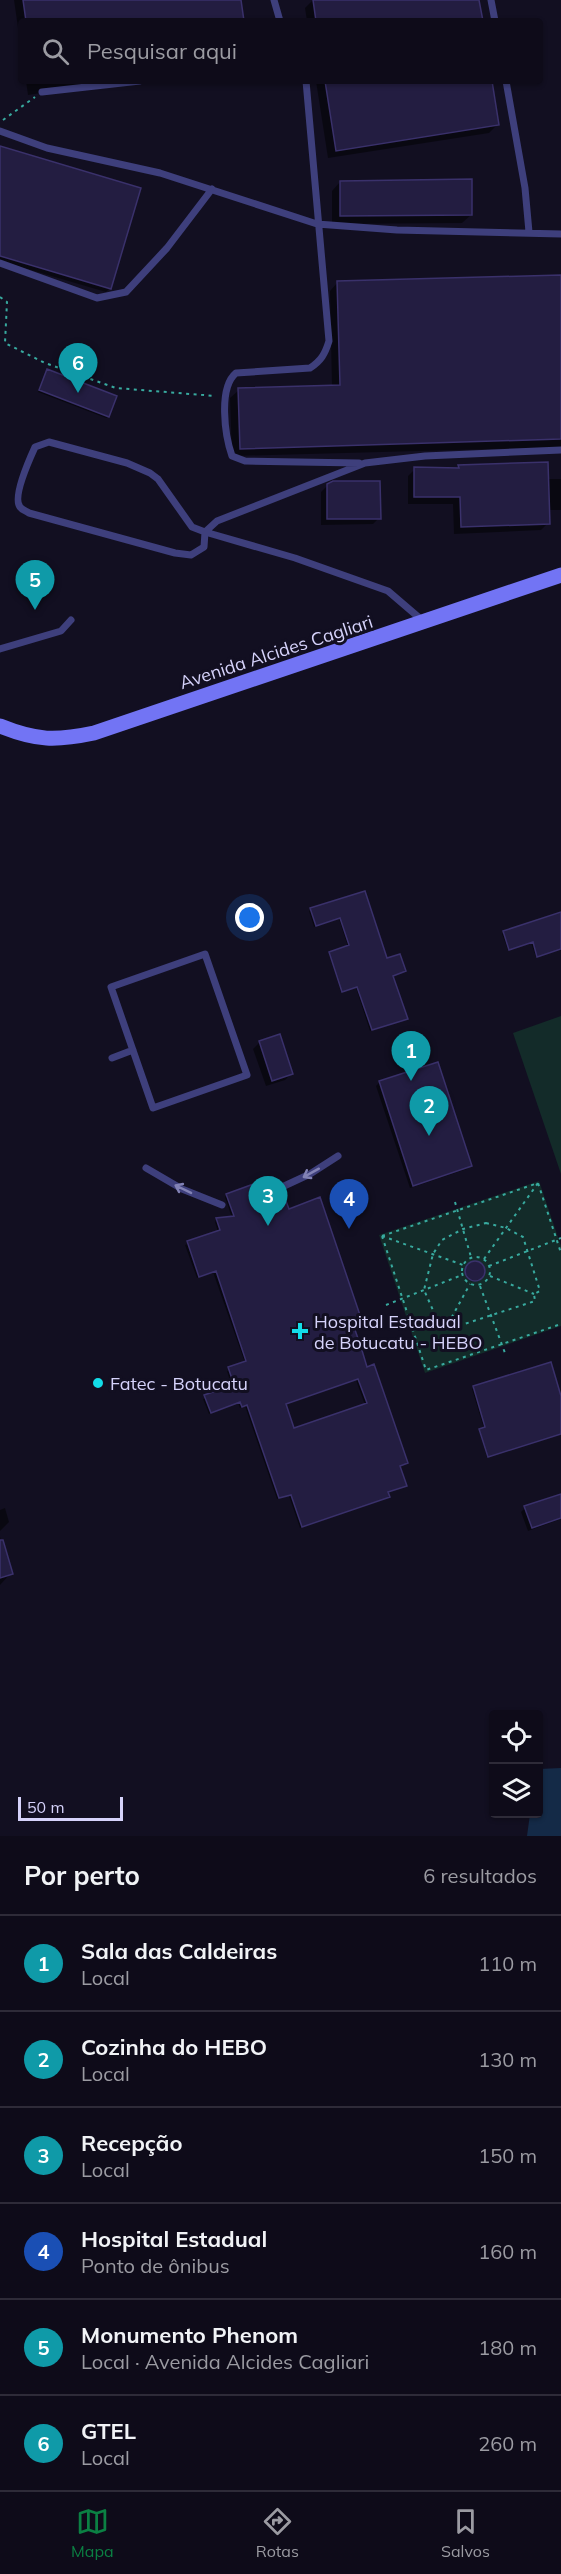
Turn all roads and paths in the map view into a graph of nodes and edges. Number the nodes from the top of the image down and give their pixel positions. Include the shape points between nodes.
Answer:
1 (274, 0) edge
2 (491, 0) edge
3 (279, 18) edge
4 (494, 18) edge
5 (113, 84) edge
6 (306, 84) edge
7 (507, 84) edge
8 (42, 92) joint
9 (0, 124) edge
10 (0, 131) edge
11 (212, 189) junction
12 (317, 224) junction
13 (529, 232) junction
14 (561, 234) edge
15 (0, 263) edge
16 (0, 297) edge
17 (224, 395) junction
18 (561, 450) edge
19 (365, 463) junction
20 (205, 532) junction
21 (561, 575) edge
22 (70, 620) dead end
23 (425, 623) junction
24 (0, 649) edge
25 (0, 726) edge
26 (133, 1050) junction
27 (112, 1058) dead end
28 (338, 1156) dead end
29 (146, 1168) dead end
30 (538, 1183) junction
31 (282, 1187) dead end
32 (455, 1202) dead end
33 (222, 1205) dead end
34 (457, 1210) junction
35 (463, 1228) junction
36 (506, 1228) junction
37 (381, 1236) junction
38 (561, 1238) edge
39 (557, 1240) junction
40 (528, 1251) junction
41 (561, 1253) edge
42 (433, 1254) junction
43 (471, 1258) junction
44 (484, 1259) junction
45 (463, 1265) junction
46 (489, 1266) junction
47 (462, 1275) junction
48 (489, 1275) junction
49 (471, 1284) junction
50 (480, 1285) junction
51 (424, 1290) junction
52 (534, 1294) junction
53 (402, 1299) junction
54 (387, 1305) dead end
55 (491, 1315) junction
56 (448, 1324) junction
57 (561, 1324) edge
58 (502, 1344) junction
59 (506, 1353) dead end

1 - 3 lane
2 - 4 lane
5 - 8 lane
6 - 12 lane
7 - 13 lane
8 - 9 path
10 - 11 lane via 47,148
11 - 12 lane
11 - 15 lane via 167,248 126,292 97,298
12 - 13 lane
12 - 17 lane via 329,341 326,353 310,368 236,373 229,379
13 - 14 lane
16 - 17 path via 7,302 5,343 23,354 116,388 192,396
17 - 19 lane via 229,448 237,459
18 - 19 lane via 425,456
19 - 20 lane via 217,520
20 - 20 lane via 192,527 155,476 127,463 49,442 35,447 24,471 18,501 28,513 191,555 204,547
20 - 23 lane via 388,591
21 - 23 main road, Avenida Alcides Cagliari
22 - 24 lane via 61,631
23 - 25 main road, Avenida Alcides Cagliari via 94,733 43,740
26 - 26 lane via 153,1108 247,1075 205,954 111,987
26 - 27 lane
28 -> 31 lane
33 -> 29 lane via 182,1189
30 - 34 path
30 - 36 path
30 - 39 path
32 - 34 path
34 - 35 path
34 - 37 path
35 - 36 path via 486,1223
35 - 42 path via 442,1240
35 - 43 path
36 - 40 path via 523,1237
36 - 44 path
37 - 42 path
37 - 53 path
38 - 39 path
39 - 40 path
39 - 41 path
40 - 46 path
40 - 52 path via 540,1291
42 - 45 path
42 - 51 path
43 - 44 path
43 - 45 path
44 - 46 path
45 - 47 path
46 - 48 path
47 - 49 path
47 - 51 path
48 - 50 path
48 - 52 path
49 - 50 path
49 - 56 path
50 - 55 path
51 - 53 path
51 - 56 path via 440,1326
52 - 55 path via 535,1301
53 - 54 path
53 - 58 path via 426,1370
55 - 56 path via 450,1329
55 - 58 path
57 - 58 path
58 - 59 path

